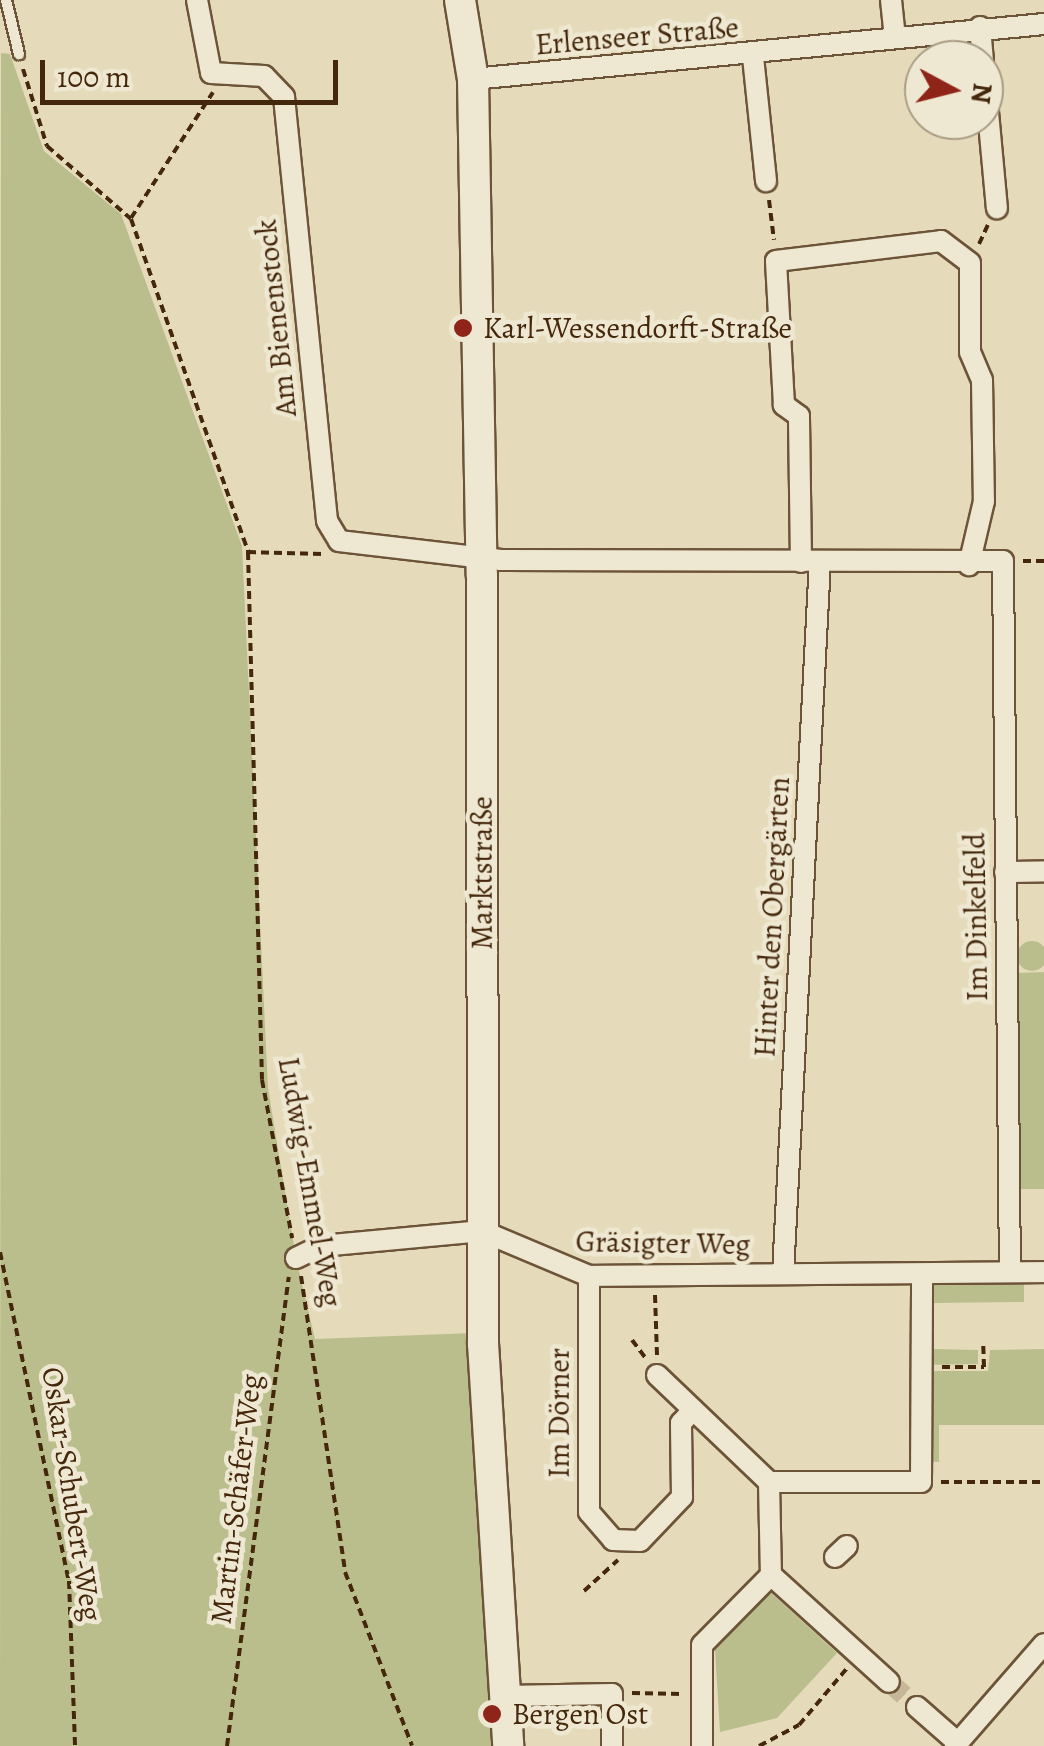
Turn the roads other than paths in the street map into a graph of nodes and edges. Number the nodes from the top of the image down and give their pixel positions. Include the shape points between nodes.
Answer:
1 (6, 0) edge
2 (196, 0) edge
3 (460, 0) edge
4 (891, 0) edge
5 (1044, 24) edge
6 (980, 27) junction
7 (895, 37) junction
8 (981, 40) edge
9 (19, 54) road end
10 (754, 57) junction
11 (472, 79) junction
12 (991, 140) edge
13 (766, 180) road end
14 (997, 208) road end
15 (482, 554) junction
16 (810, 562) junction
17 (969, 565) junction
18 (1044, 871) edge
19 (1005, 872) junction
20 (482, 1231) junction
21 (296, 1258) road end
22 (1010, 1272) junction
23 (1044, 1272) edge
24 (783, 1274) junction
25 (922, 1274) junction
26 (589, 1276) junction
27 (657, 1375) road end
28 (693, 1410) junction
29 (769, 1482) junction
30 (771, 1575) junction
31 (1044, 1644) edge
32 (889, 1682) tunnel mouth
33 (505, 1696) junction
34 (917, 1707) tunnel mouth
35 (957, 1744) edge
36 (508, 1746) edge
37 (612, 1746) edge
38 (702, 1746) edge

1 - 9 lane
2 - 15 street, Am Bienenstock via 211,73 264,76 284,97 327,521 339,541
3 - 11 street, Marktstraße
4 - 7 street
5 - 6 street, Erlenseer Straße
6 - 7 street, Erlenseer Straße
6 - 8 street
7 - 10 street, Erlenseer Straße
10 - 11 street, Erlenseer Straße
10 - 13 street
11 - 15 street, Marktstraße
12 - 14 street
15 - 16 street
15 - 20 street, Marktstraße
16 - 17 street
16 - 17 street, Hinter den Obergärten via 799,416 784,405 776,261 941,241 970,263 984,500
16 - 24 street, Hinter den Obergärten
17 - 19 street, Im Dinkelfeld via 1003,561
18 - 19 street
19 - 22 street, Im Dinkelfeld
20 - 21 street, Gräsigter Weg via 321,1246
20 - 26 street, Gräsigter Weg
20 - 33 street, Marktstraße
22 - 23 street, Gräsigter Weg
22 - 25 street, Gräsigter Weg
24 - 25 street, Gräsigter Weg
24 - 26 street, Gräsigter Weg
25 - 29 street via 921,1482
26 - 28 street, Im Dörner via 589,1512 618,1540 640,1541 682,1497 681,1423
27 - 28 street
28 - 29 street
29 - 30 street
30 - 32 street
30 - 38 street via 702,1645
31 - 35 street
33 - 36 street, Marktstraße
33 - 37 street via 612,1694
34 - 35 street

